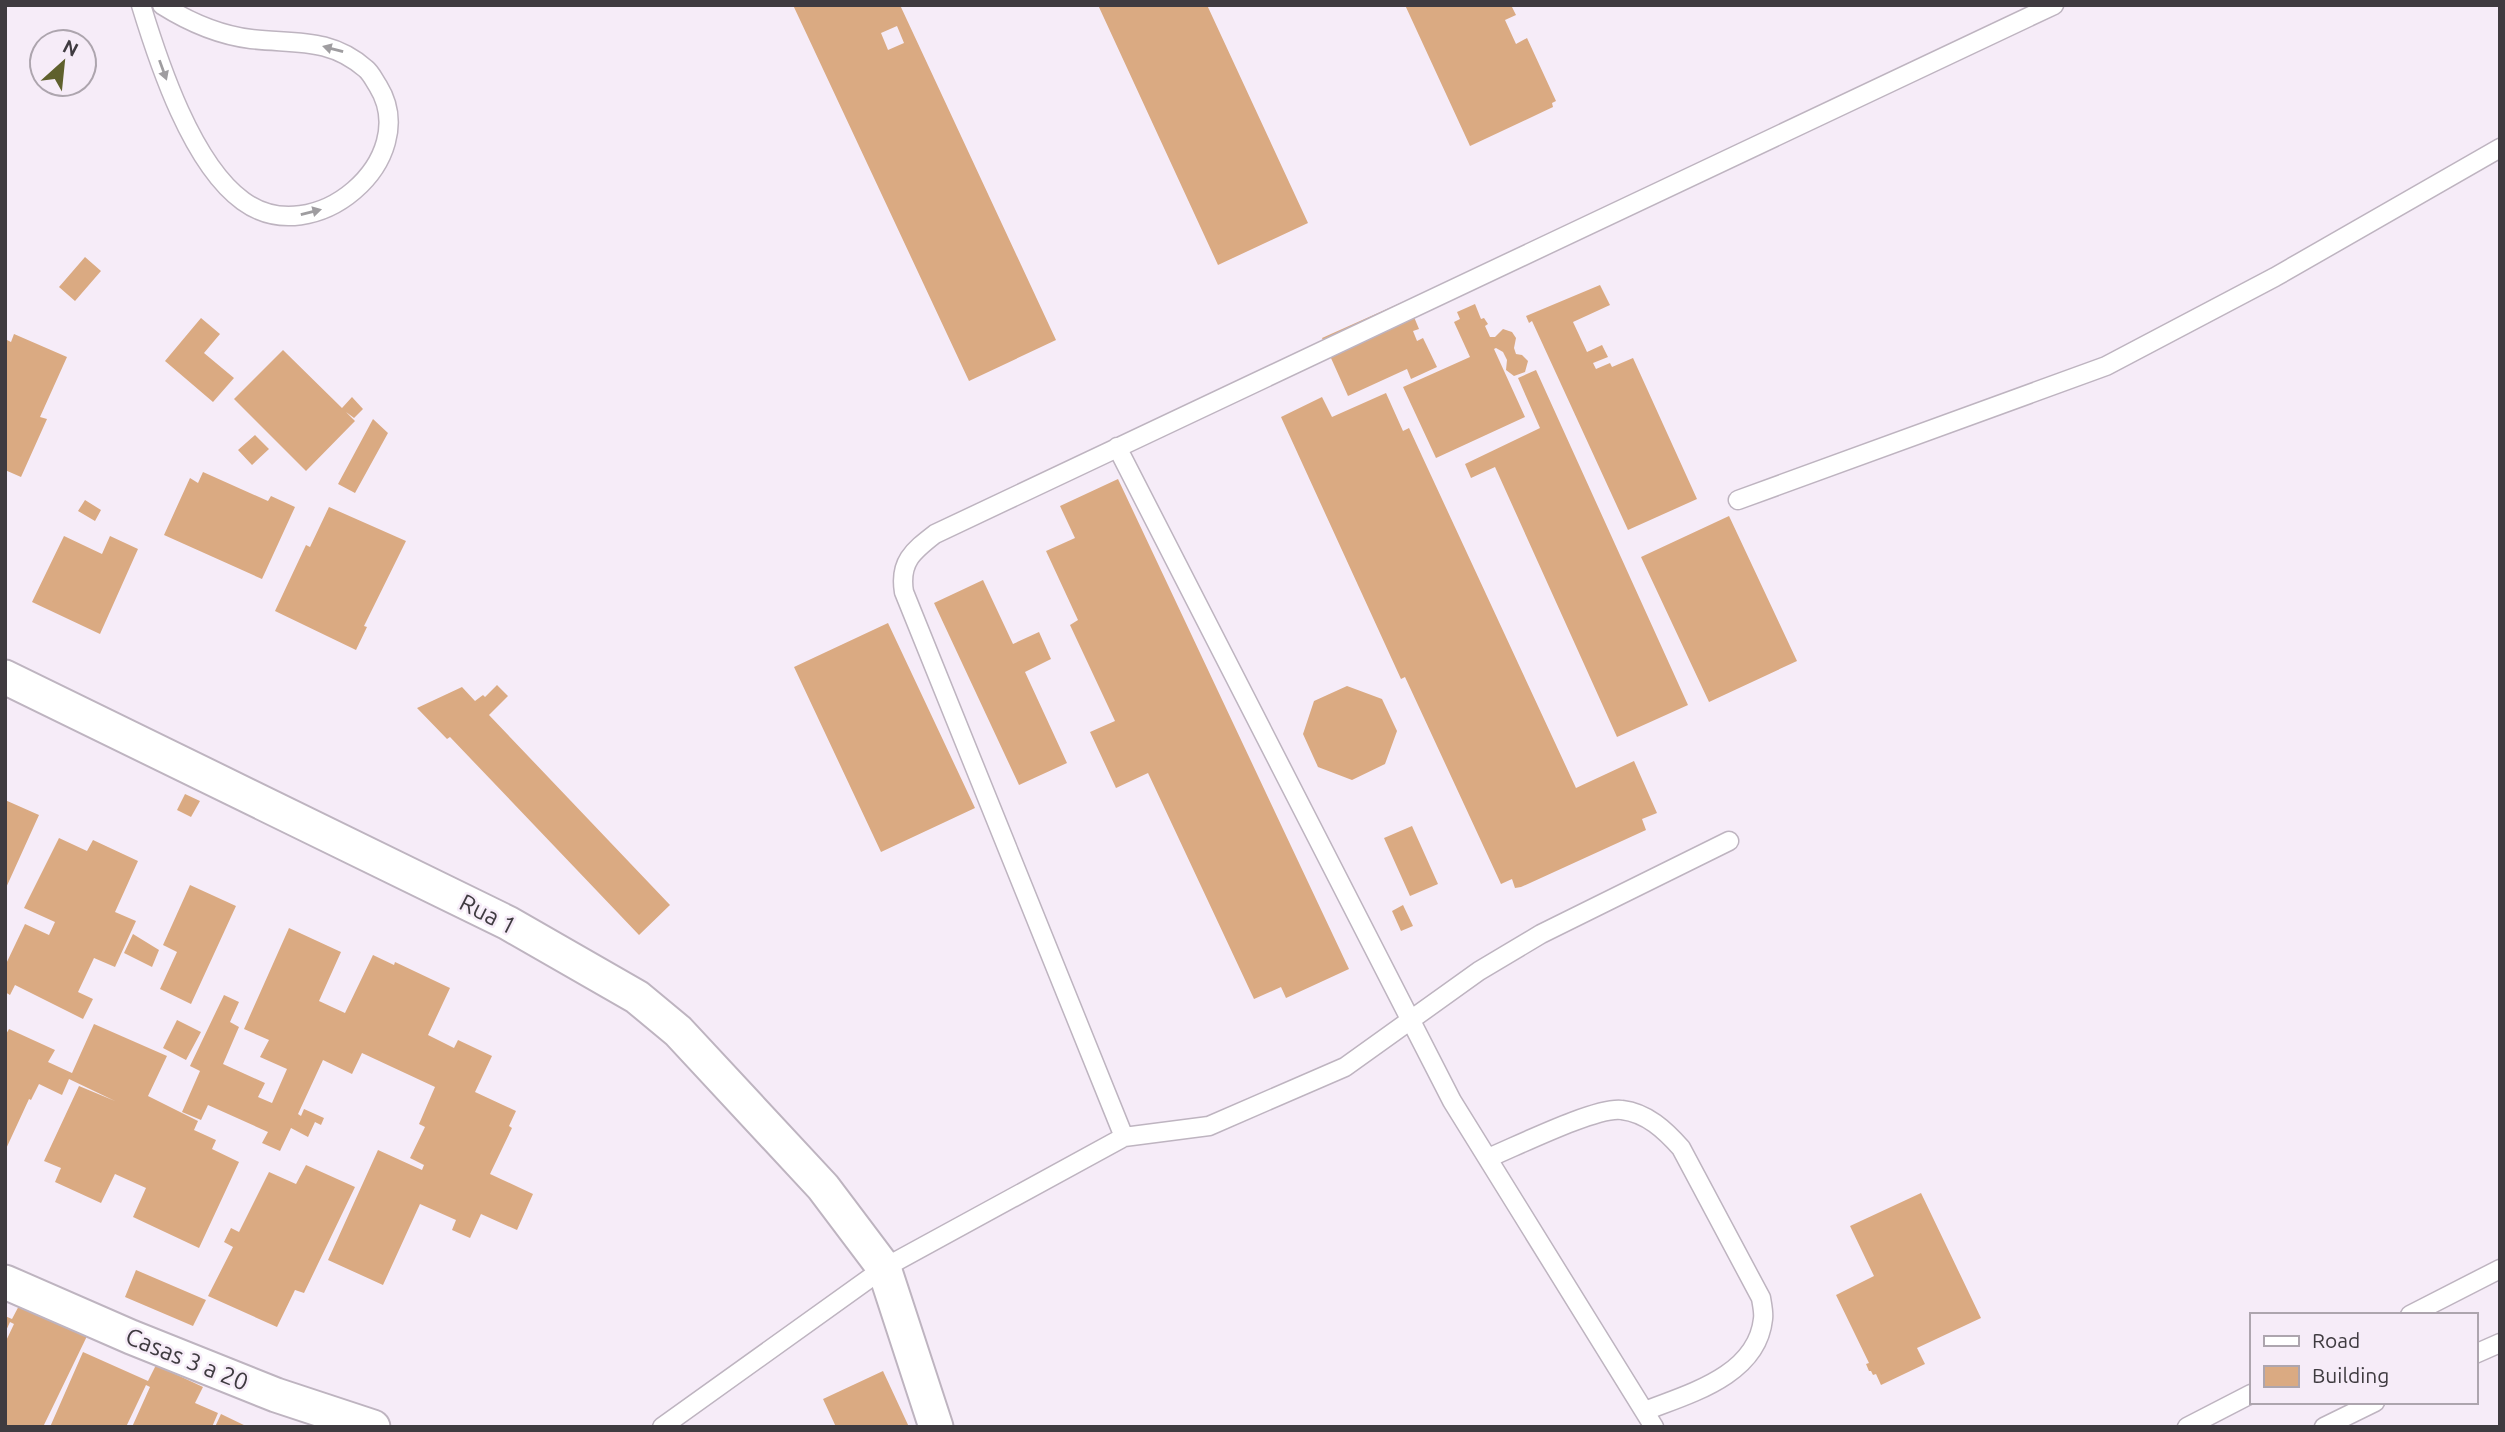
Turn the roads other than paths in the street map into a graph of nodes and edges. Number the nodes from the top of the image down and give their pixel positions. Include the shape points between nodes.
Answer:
1 (141, 5) edge
2 (162, 5) edge
3 (2054, 5) edge
4 (2500, 148) edge
5 (1117, 447) junction
6 (1738, 500) dead end
7 (5, 677) edge
8 (1729, 841) dead end
9 (1410, 1019) junction
10 (1124, 1137) junction
11 (1488, 1158) junction
12 (884, 1268) junction
13 (2500, 1269) edge
14 (5, 1282) edge
15 (2414, 1313) edge
16 (2500, 1343) edge
17 (2477, 1353) edge
18 (2250, 1395) edge
19 (2371, 1404) edge
20 (1644, 1411) junction
21 (373, 1427) edge
22 (662, 1427) edge
23 (936, 1427) edge
24 (1654, 1427) edge
25 (2187, 1427) edge
26 (2324, 1427) edge

1 -> 2 lane via 175,103 217,175 244,202 281,217 313,214 344,200 366,180 382,152 390,121 384,95 369,71 344,52 303,42 249,39 191,23
3 - 5 lane
4 - 6 lane via 2275,277 2106,366
5 - 9 lane
5 - 10 lane via 935,534 914,550 902,579
7 - 12 street, Rua 1 via 508,923 637,997 678,1031 823,1187
8 - 9 lane via 1541,934
9 - 10 lane via 1345,1067 1209,1126
9 - 11 lane via 1452,1101
10 - 12 lane
11 - 20 lane
11 - 20 lane via 1598,1113 1620,1109 1664,1129 1681,1148 1762,1298 1763,1319 1746,1358 1729,1374
12 - 22 lane
12 - 23 street, Rua 1
13 - 15 lane
14 - 21 street, Casas 3 a 20 via 276,1395
16 - 17 lane
18 - 25 lane
19 - 26 lane
20 - 24 lane

